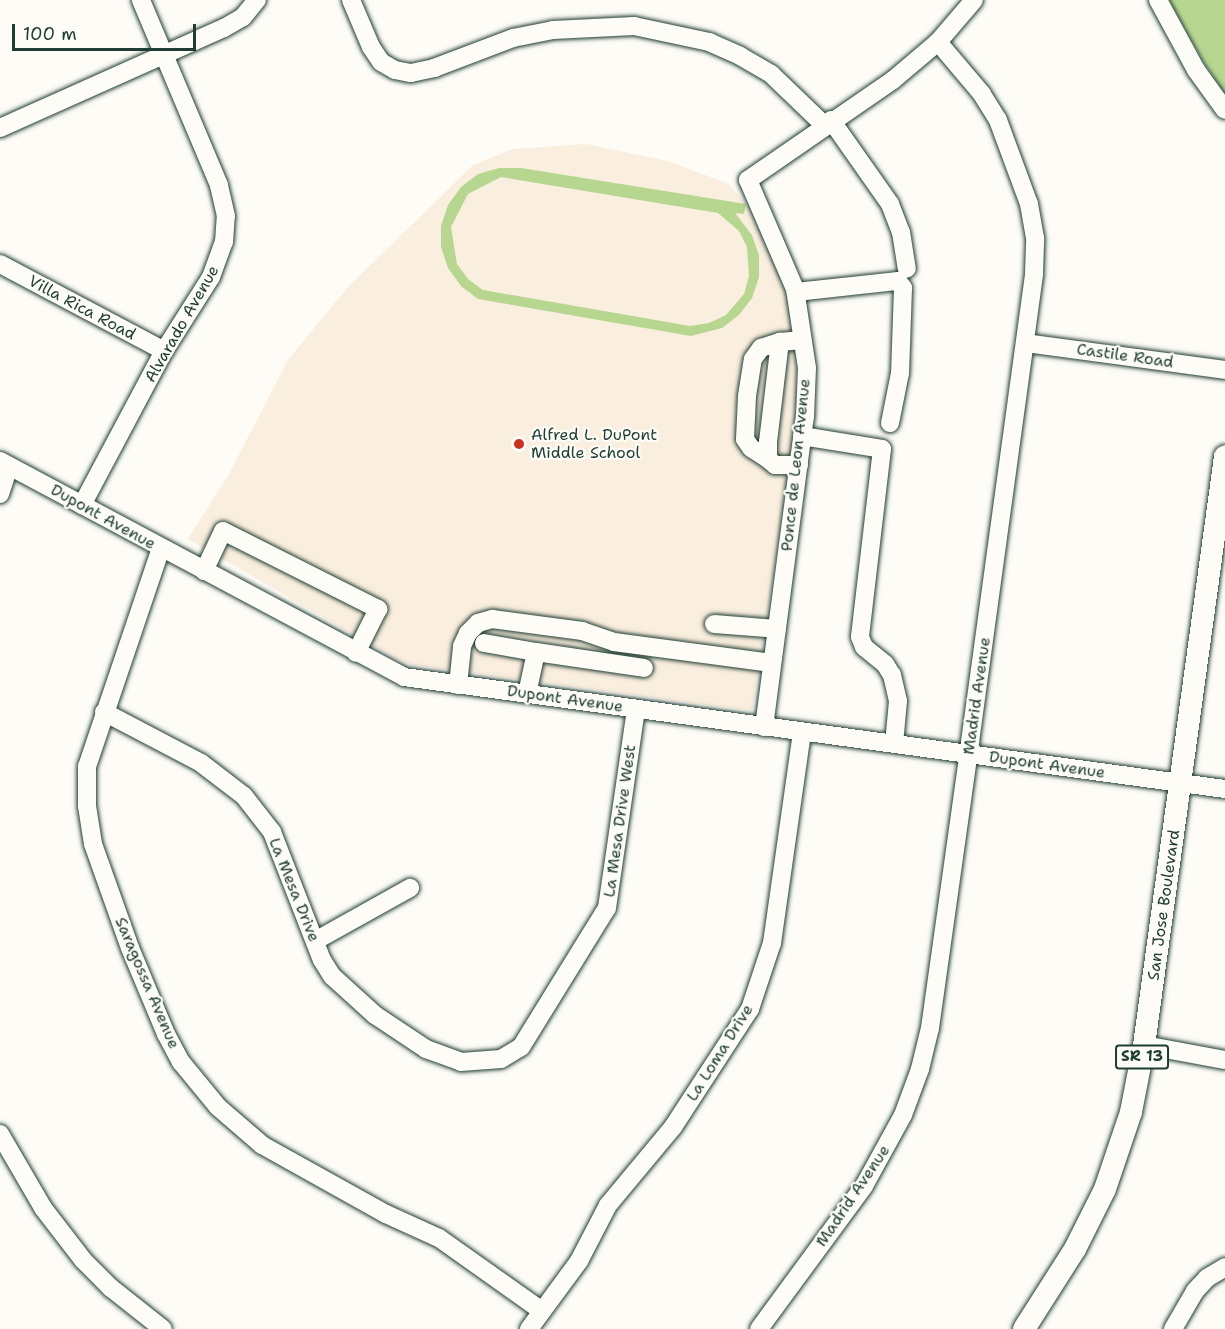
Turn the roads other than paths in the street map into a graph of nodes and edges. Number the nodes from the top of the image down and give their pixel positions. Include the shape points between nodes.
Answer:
1 (141, 0) edge
2 (257, 0) edge
3 (351, 0) edge
4 (974, 0) edge
5 (1158, 0) edge
6 (938, 42) junction
7 (164, 52) junction
8 (1225, 110) edge
9 (827, 122) junction
10 (0, 128) edge
11 (0, 264) edge
12 (907, 269) dead end
13 (796, 292) junction
14 (802, 340) junction
15 (780, 342) junction
16 (1026, 343) junction
17 (164, 351) junction
18 (1225, 370) edge
19 (890, 423) dead end
20 (802, 436) junction
21 (768, 459) junction
22 (4, 464) edge
23 (799, 465) junction
24 (1224, 470) edge
25 (0, 494) edge
26 (82, 505) junction
27 (161, 548) junction
28 (204, 571) junction
29 (714, 624) dead end
30 (777, 629) junction
31 (484, 644) dead end
32 (536, 652) junction
33 (356, 653) junction
34 (772, 663) junction
35 (644, 668) dead end
36 (458, 685) junction
37 (527, 694) junction
38 (636, 709) junction
39 (104, 712) junction
40 (764, 727) junction
41 (802, 732) junction
42 (894, 744) junction
43 (969, 755) junction
44 (1180, 783) junction
45 (1225, 789) edge
46 (410, 888) dead end
47 (315, 941) junction
48 (1144, 1045) junction
49 (1225, 1060) edge
50 (482, 1062) joint
51 (0, 1134) edge
52 (1225, 1267) edge
53 (542, 1311) junction
54 (163, 1329) edge
55 (529, 1329) edge
56 (759, 1329) edge
57 (1024, 1329) edge
58 (1173, 1329) edge

1 - 7 street, Alvarado Avenue
2 - 7 street via 243,17 225,28
3 - 9 street via 371,47 381,62 395,70 411,74 513,38 553,30 634,26 710,42 740,56 771,74
4 - 6 street, Ponce de Leon Avenue
5 - 8 street via 1196,69
6 - 9 street, Ponce de Leon Avenue via 893,80
6 - 16 street, Madrid Avenue via 982,94 998,120 1029,204 1034,273
7 - 10 street
7 - 17 street, Alvarado Avenue via 219,185 226,216 219,260
9 - 12 street via 890,204 901,232
9 - 13 street, Ponce de Leon Avenue via 748,180
11 - 17 street, Villa Rica Road
13 - 14 street, Ponce de Leon Avenue
13 - 19 street via 898,281 903,288 900,373
14 - 15 street
14 - 20 street, Ponce de Leon Avenue via 807,368
15 - 21 street
15 - 21 street via 761,348 753,359 746,407 745,439
16 - 18 street, Castile Road
16 - 43 street, Madrid Avenue
17 - 26 street, Alvarado Avenue
20 - 23 street, Ponce de Leon Avenue
20 - 42 street via 882,448 860,637 864,647 892,675 898,701
21 - 23 street via 775,465
22 - 25 street
22 - 26 street, Dupont Avenue
23 - 30 street, Ponce de Leon Avenue
24 - 44 main road, San Jose Boulevard / SR 13
26 - 27 street, Dupont Avenue
27 - 28 street, Dupont Avenue
27 - 39 street, Saragossa Avenue
28 - 33 street, Dupont Avenue
28 - 33 street via 223,531 378,609
29 - 30 street
30 - 34 street, Ponce de Leon Avenue
31 - 32 street
32 - 35 street
32 - 37 street
33 - 36 street, Dupont Avenue via 404,677
34 - 36 street via 614,642 582,631 492,619 478,623 468,633 462,646
34 - 40 street, Ponce de Leon Avenue
36 - 37 street, Dupont Avenue
37 - 38 street, Dupont Avenue
38 - 40 street, Dupont Avenue
38 - 50 street, La Mesa Drive West via 607,908 521,1047 501,1059
39 - 47 street, La Mesa Drive via 214,771 257,810 279,848
39 - 53 street, Saragossa Avenue via 87,766 87,806 93,843 130,948 181,1062 218,1107 262,1145 386,1215 439,1238
40 - 41 street, Dupont Avenue
41 - 42 street, Dupont Avenue
41 - 53 street, La Loma Drive via 772,943 750,1009 673,1127 608,1205 579,1261
42 - 43 street, Dupont Avenue
43 - 44 street, Dupont Avenue
43 - 56 street, Madrid Avenue via 930,1028 903,1116 864,1186
44 - 45 street, Dupont Avenue
44 - 48 main road, San Jose Boulevard / SR 13
46 - 47 street
47 - 50 street, La Mesa Drive via 332,976 375,1015 444,1057
48 - 49 street
48 - 57 main road, San Jose Boulevard / SR 13 via 1131,1112 1105,1189 1075,1249
51 - 54 street via 43,1208 83,1260
52 - 58 street via 1195,1291
53 - 55 street, La Loma Drive

